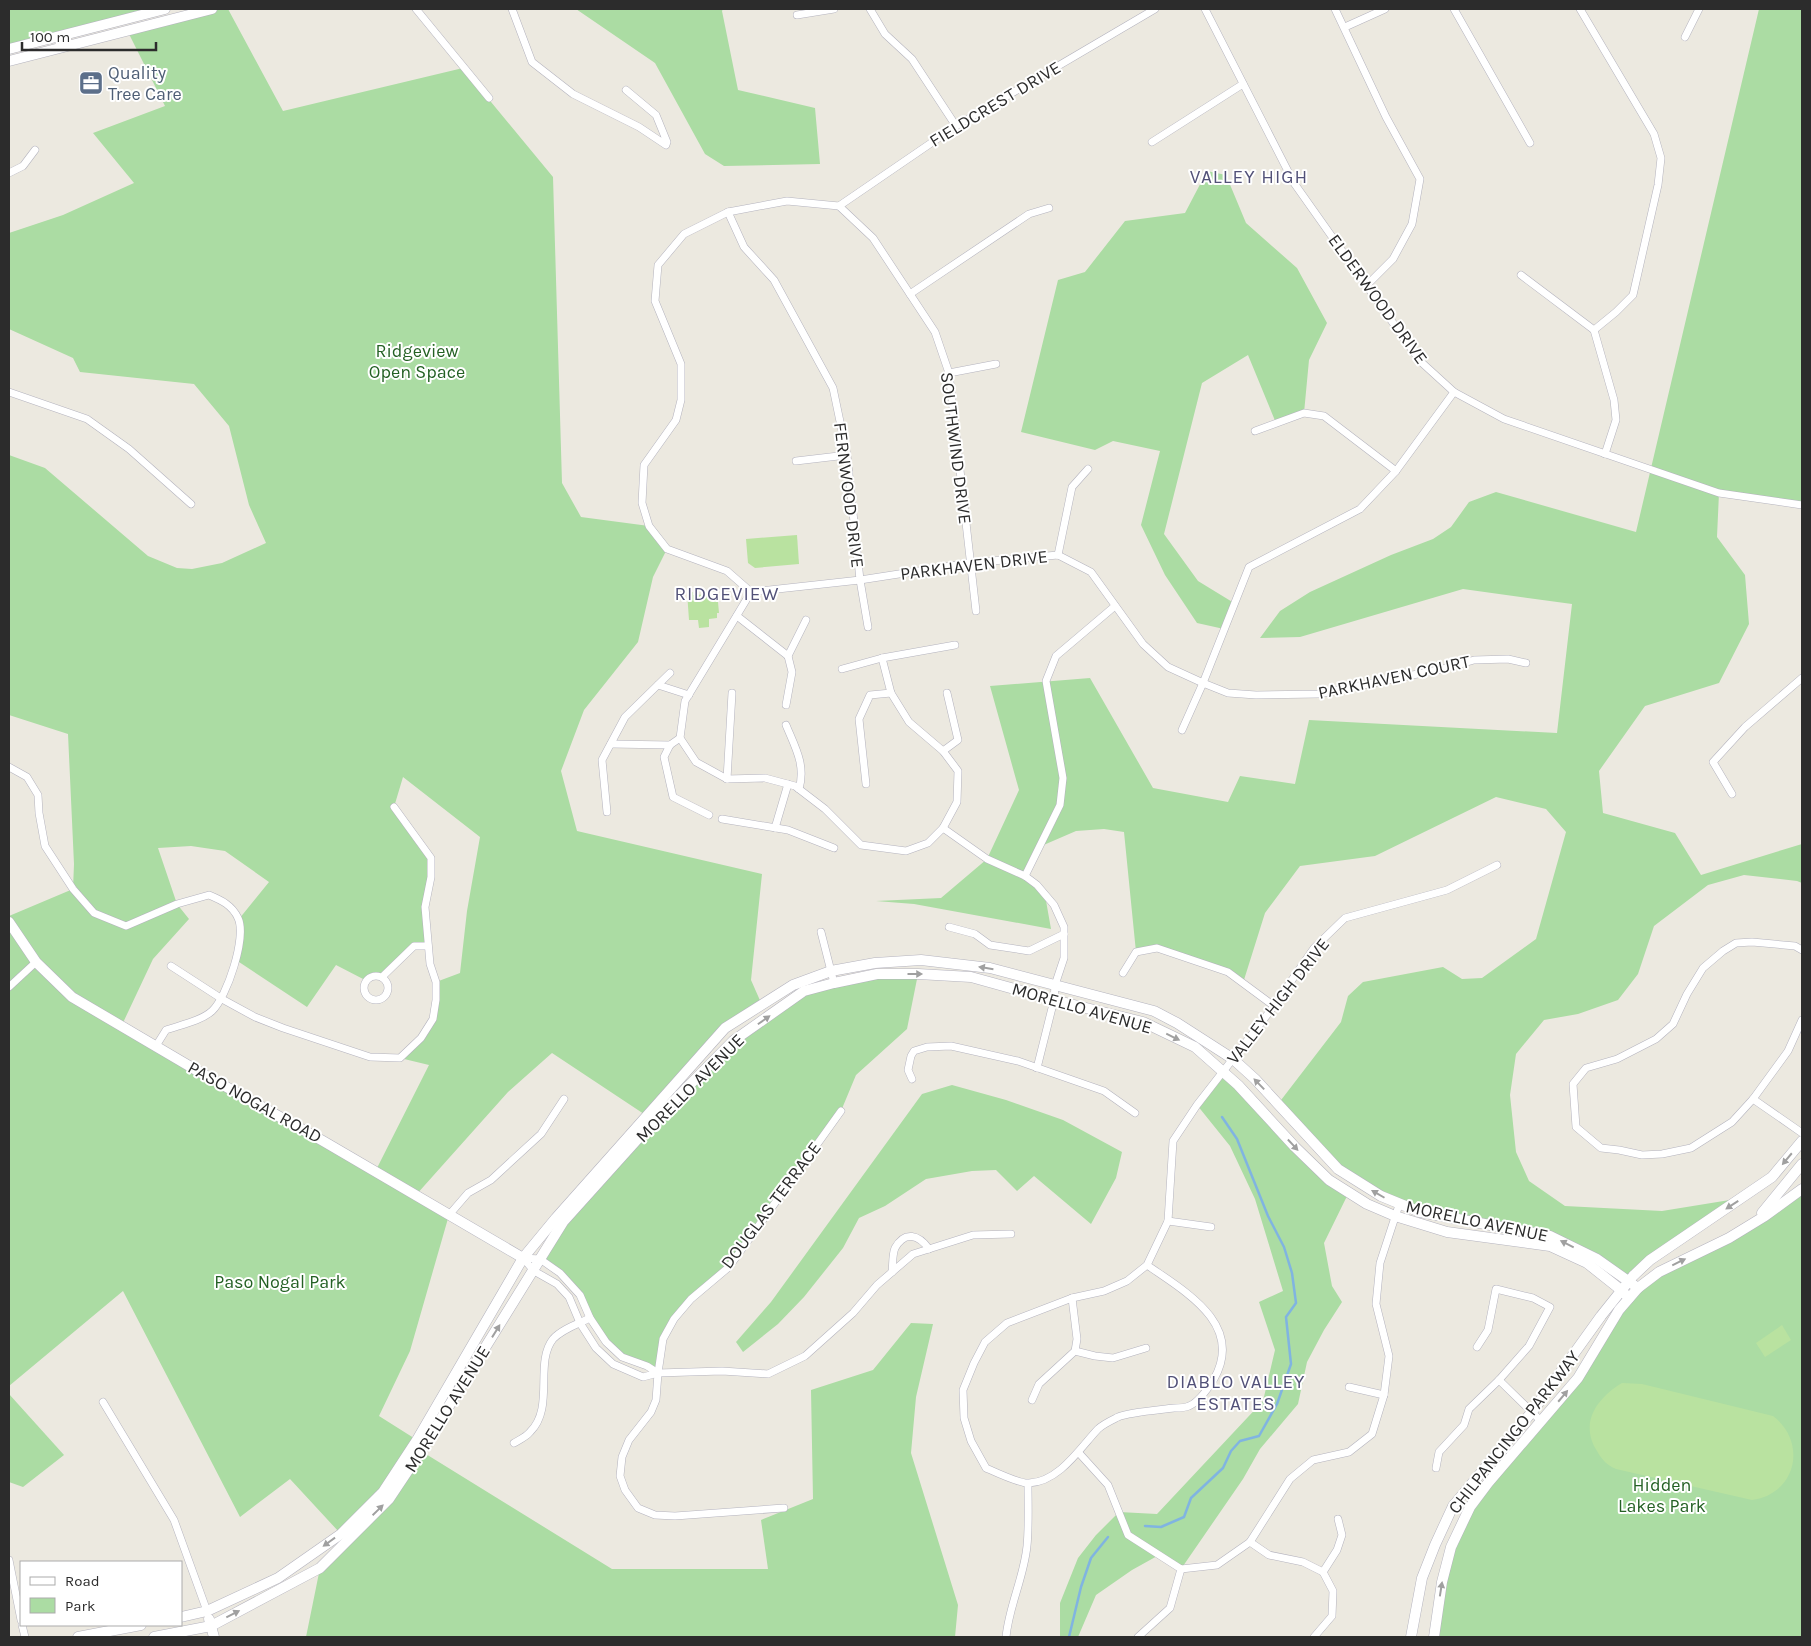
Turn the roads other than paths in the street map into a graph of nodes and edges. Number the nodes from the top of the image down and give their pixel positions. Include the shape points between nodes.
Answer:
1 (165, 9) edge
2 (212, 9) edge
3 (416, 9) edge
4 (512, 9) edge
5 (834, 9) edge
6 (870, 9) edge
7 (1155, 9) edge
8 (1205, 9) edge
9 (1335, 9) edge
10 (1385, 9) edge
11 (1454, 9) edge
12 (1580, 9) edge
13 (1699, 9) edge
14 (797, 15) dead end
15 (1345, 27) junction
16 (1685, 37) dead end
17 (9, 49) edge
18 (9, 61) edge
19 (1242, 84) junction
20 (626, 90) dead end
21 (489, 98) dead end
22 (956, 126) junction
23 (1152, 142) dead end
24 (1530, 143) dead end
25 (35, 150) dead end
26 (9, 173) edge
27 (840, 206) junction
28 (1049, 208) dead end
29 (728, 212) junction
30 (1521, 275) dead end
31 (1367, 284) junction
32 (910, 294) junction
33 (1594, 330) junction
34 (996, 364) dead end
35 (949, 373) junction
36 (9, 392) edge
37 (1454, 392) junction
38 (1255, 430) dead end
39 (1605, 454) junction
40 (847, 456) junction
41 (796, 461) dead end
42 (1088, 469) dead end
43 (1396, 471) junction
44 (191, 504) dead end
45 (1802, 505) edge
46 (1058, 555) junction
47 (970, 562) junction
48 (860, 580) junction
49 (751, 592) junction
50 (1115, 606) junction
51 (976, 611) dead end
52 (737, 616) junction
53 (806, 620) dead end
54 (868, 627) dead end
55 (954, 645) dead end
56 (788, 656) junction
57 (882, 658) junction
58 (1526, 663) dead end
59 (842, 669) dead end
60 (670, 673) dead end
61 (1802, 678) edge
62 (1203, 684) junction
63 (658, 685) junction
64 (732, 693) dead end
65 (890, 693) junction
66 (947, 693) dead end
67 (689, 695) junction
68 (786, 704) dead end
69 (786, 725) dead end
70 (1182, 730) dead end
71 (680, 738) junction
72 (611, 744) junction
73 (670, 745) junction
74 (943, 751) junction
75 (9, 767) edge
76 (727, 779) junction
77 (788, 784) junction
78 (866, 784) dead end
79 (799, 789) junction
80 (1732, 794) dead end
81 (394, 807) dead end
82 (607, 812) dead end
83 (709, 815) dead end
84 (722, 819) dead end
85 (774, 828) junction
86 (943, 828) junction
87 (834, 848) dead end
88 (1497, 865) dead end
89 (1025, 876) junction
90 (9, 922) edge
91 (949, 927) dead end
92 (821, 932) dead end
93 (1064, 934) junction
94 (428, 946) junction
95 (1802, 950) edge
96 (36, 962) junction
97 (171, 966) dead end
98 (831, 971) junction
99 (1123, 973) dead end
100 (382, 977) dead end
101 (834, 983) junction
102 (1055, 985) junction
103 (9, 987) edge
104 (222, 999) junction
105 (1054, 1000) junction
106 (1274, 1006) junction
107 (1802, 1020) edge
108 (156, 1046) junction
109 (1233, 1059) junction
110 (1037, 1068) junction
111 (1224, 1071) junction
112 (912, 1079) dead end
113 (564, 1099) dead end
114 (1754, 1099) junction
115 (841, 1111) dead end
116 (1135, 1113) dead end
117 (1802, 1133) edge
118 (1802, 1141) edge
119 (1802, 1164) edge
120 (1802, 1189) edge
121 (1399, 1205) junction
122 (449, 1215) junction
123 (1395, 1216) junction
124 (1168, 1221) junction
125 (1753, 1223) junction
126 (1211, 1227) dead end
127 (1011, 1234) dead end
128 (929, 1249) junction
129 (523, 1258) junction
130 (540, 1259) junction
131 (1147, 1265) junction
132 (534, 1271) junction
133 (892, 1272) junction
134 (1629, 1281) junction
135 (1638, 1288) junction
136 (1621, 1290) junction
137 (1072, 1298) junction
138 (1629, 1298) junction
139 (590, 1318) junction
140 (580, 1323) junction
141 (1478, 1347) dead end
142 (1146, 1348) dead end
143 (1075, 1351) junction
144 (658, 1373) junction
145 (1499, 1380) junction
146 (1349, 1387) dead end
147 (1384, 1395) junction
148 (1032, 1400) dead end
149 (103, 1402) dead end
150 (1532, 1412) junction
151 (1541, 1421) junction
152 (514, 1444) dead end
153 (1079, 1453) junction
154 (1436, 1468) dead end
155 (1028, 1484) junction
156 (784, 1508) dead end
157 (1338, 1519) dead end
158 (1250, 1542) junction
159 (9, 1560) edge
160 (1181, 1569) junction
161 (1323, 1572) junction
162 (207, 1612) junction
163 (20, 1615) edge
164 (182, 1617) edge
165 (136, 1626) edge
166 (211, 1626) junction
167 (78, 1637) edge
168 (154, 1637) edge
169 (214, 1637) edge
170 (1006, 1637) edge
171 (1138, 1637) edge
172 (1314, 1637) edge
173 (1411, 1637) edge
174 (1434, 1637) edge

1 - 17 street
2 - 18 street
3 - 21 street
4 - 20 street via 532,62 572,94 639,127 666,145 656,115
5 - 14 street
6 - 22 street via 885,34 912,59
7 - 22 street, FIELDCREST DRIVE
8 - 19 street, ELDERWOOD DRIVE
9 - 15 street
10 - 15 street
11 - 24 street
12 - 33 street via 1654,134 1661,158 1633,295
13 - 16 street
15 - 31 street via 1386,117 1420,179 1412,224 1393,259
19 - 23 street
19 - 31 street, ELDERWOOD DRIVE via 1294,183
22 - 27 street, FIELDCREST DRIVE
25 - 26 street via 23,166
27 - 29 street via 787,201
27 - 32 street, SOUTHWIND DRIVE via 873,238
28 - 32 street via 1029,214
29 - 40 street, FERNWOOD DRIVE via 744,246 774,280 833,388
29 - 49 street via 684,234 658,265 655,301 681,364 681,400 676,420 644,465 642,503 649,526 667,549 727,571
30 - 33 street
31 - 37 street, ELDERWOOD DRIVE via 1420,361
32 - 35 street, SOUTHWIND DRIVE via 936,332
33 - 39 street via 1607,370 1616,420
34 - 35 street
35 - 47 street, SOUTHWIND DRIVE
36 - 44 street via 87,419 129,449
37 - 39 street, ELDERWOOD DRIVE via 1504,419
37 - 43 street
38 - 43 street via 1304,414 1324,416
39 - 45 street, ELDERWOOD DRIVE via 1719,493
40 - 41 street
40 - 48 street, FERNWOOD DRIVE
42 - 46 street via 1072,487
43 - 62 street via 1360,509 1249,567
46 - 47 street, PARKHAVEN DRIVE
46 - 50 street, PARKHAVEN DRIVE via 1091,572
47 - 48 street, PARKHAVEN DRIVE
47 - 51 street, SOUTHWIND DRIVE
48 - 49 street, PARKHAVEN DRIVE
48 - 54 street, FERNWOOD DRIVE
49 - 52 street
50 - 62 street, PARKHAVEN DRIVE via 1142,644 1168,667
50 - 89 street via 1056,656 1046,681 1063,778 1060,805
52 - 56 street
52 - 67 street
53 - 56 street
55 - 57 street
56 - 68 street via 792,672
57 - 59 street
57 - 65 street
58 - 62 street, PARKHAVEN COURT via 1508,659 1474,660 1319,694 1228,693
60 - 63 street
61 - 80 street via 1745,727 1713,762
62 - 70 street
63 - 67 street
63 - 72 street via 625,717
64 - 76 street
65 - 74 street via 909,722
65 - 78 street via 870,695 859,719
66 - 74 street via 958,740
67 - 71 street via 685,701
69 - 79 street via 800,758 803,777
71 - 73 street
71 - 76 street via 696,762
72 - 73 street
72 - 82 street via 602,760
73 - 83 street via 664,757 673,797
74 - 86 street via 958,771 957,802
75 - 104 street via 27,777 38,795 45,846 73,889 94,913 126,926 177,904 209,895 228,904 239,919 240,932 236,960
76 - 77 street via 765,778
77 - 79 street
77 - 85 street
79 - 86 street via 861,845 906,852 928,842
81 - 94 street via 431,858 425,907
84 - 85 street
85 - 87 street via 788,830
86 - 89 street via 987,859
88 - 106 street, VALLEY HIGH DRIVE via 1447,890 1345,918 1314,948
89 - 93 street via 1054,905
90 - 96 street, PASO NOGAL ROAD
91 - 93 street via 975,934 990,945 1029,951
92 - 98 street
93 - 102 street via 1064,958
94 - 100 street via 414,946
94 - 104 street via 436,982 433,1018 422,1038 400,1058 370,1057 282,1028
95 - 114 street via 1795,946 1752,942 1736,943 1723,950 1703,968 1672,1024 1656,1039 1617,1059 1586,1068 1573,1084 1576,1127 1601,1148 1642,1156 1691,1148 1732,1122
96 - 103 street
96 - 108 street, PASO NOGAL ROAD via 72,997
97 - 104 street
98 - 101 street
102 -> 98 street, MORELLO AVENUE via 990,968 921,960
98 - 129 street, MORELLO AVENUE via 793,986 725,1028
99 - 106 street via 1136,952 1157,948 1228,972
101 -> 105 street, MORELLO AVENUE via 877,974 971,977
130 -> 101 street, MORELLO AVENUE via 563,1222 653,1122 733,1041 804,991
102 - 105 street
102 - 109 street, MORELLO AVENUE via 1154,1011
104 - 108 street via 211,1012 166,1030
105 - 110 street
105 -> 111 street, MORELLO AVENUE via 1143,1022 1195,1047
106 - 109 street, VALLEY HIGH DRIVE
107 - 114 street via 1788,1051
108 - 122 street, PASO NOGAL ROAD
109 - 111 street, VALLEY HIGH DRIVE
121 -> 109 street, MORELLO AVENUE via 1338,1169
110 - 112 street via 951,1046 927,1047 911,1056 908,1070
110 - 116 street via 1104,1091
111 -> 123 street, MORELLO AVENUE via 1330,1180 1367,1204
111 - 124 street, VALLEY HIGH DRIVE via 1173,1141
113 - 122 street via 541,1134 491,1180 468,1193
114 - 117 street
115 - 144 street, DOUGLAS TERRACE via 729,1267 691,1298 674,1319 663,1339
118 -> 134 street via 1772,1177 1650,1260
119 - 125 street
120 - 125 street
121 - 123 street
134 -> 121 street, MORELLO AVENUE via 1597,1259 1550,1236 1420,1212
122 - 129 street, PASO NOGAL ROAD
123 - 136 street, MORELLO AVENUE via 1447,1232 1550,1246 1586,1263
123 - 147 street via 1380,1263 1376,1304 1389,1356
124 - 126 street
124 - 131 street
135 -> 125 street via 1659,1272
127 - 128 street via 973,1236
128 - 133 street via 913,1254
128 - 133 street via 916,1236 901,1241 895,1249
129 - 130 street
129 - 132 street
129 -> 162 street, MORELLO AVENUE via 383,1492 341,1534 286,1573
130 - 132 street, MORELLO AVENUE
130 - 139 street via 560,1273 580,1295
131 - 137 street via 1119,1285
131 - 153 street via 1210,1313 1220,1334 1222,1353 1216,1374 1207,1390 1189,1406 1120,1416 1100,1427
132 - 140 street via 557,1284 569,1297
166 -> 132 street, MORELLO AVENUE via 320,1568 389,1499
133 - 144 street via 805,1356 768,1374 722,1371
134 - 135 street, MORELLO AVENUE
134 - 136 street
135 - 138 street, CHILPANCINGO PARKWAY
136 - 138 street, MORELLO AVENUE
136 - 150 street, CHILPANCINGO PARKWAY
137 - 143 street via 1077,1339
137 - 155 street via 1008,1323 985,1342 963,1390 964,1418 971,1441 986,1468
151 -> 138 street, CHILPANCINGO PARKWAY via 1578,1378
139 - 140 street
139 - 144 street via 606,1342 622,1357
140 - 144 street via 596,1348 613,1364 643,1377
140 - 152 street via 552,1341 546,1359 539,1420
141 - 145 street via 1488,1330 1496,1289 1533,1298 1550,1307 1529,1346
142 - 143 street via 1113,1358
143 - 148 street via 1039,1384
144 - 156 street, DOUGLAS TERRACE via 656,1400 651,1412 629,1440 622,1457 620,1476 625,1490 638,1508 654,1515 675,1516
145 - 150 street
145 - 154 street via 1469,1409 1464,1425 1439,1452
146 - 147 street
147 - 158 street via 1372,1434 1350,1452 1313,1460 1290,1479
149 - 162 street via 174,1520
150 - 151 street
150 - 173 street, CHILPANCINGO PARKWAY via 1453,1506 1422,1578
174 -> 151 street, CHILPANCINGO PARKWAY via 1451,1547 1470,1507
153 - 155 street via 1056,1473
153 - 160 street via 1108,1485 1128,1535
155 - 170 street via 1027,1547
157 - 161 street via 1342,1535
158 - 160 street via 1217,1565
158 - 161 street via 1269,1555 1303,1562
159 - 163 street
160 - 171 street via 1170,1608
161 - 172 street via 1333,1591 1332,1616
162 - 164 street, MORELLO AVENUE
162 - 166 street
165 - 167 street
166 - 168 street, MORELLO AVENUE
166 - 169 street

